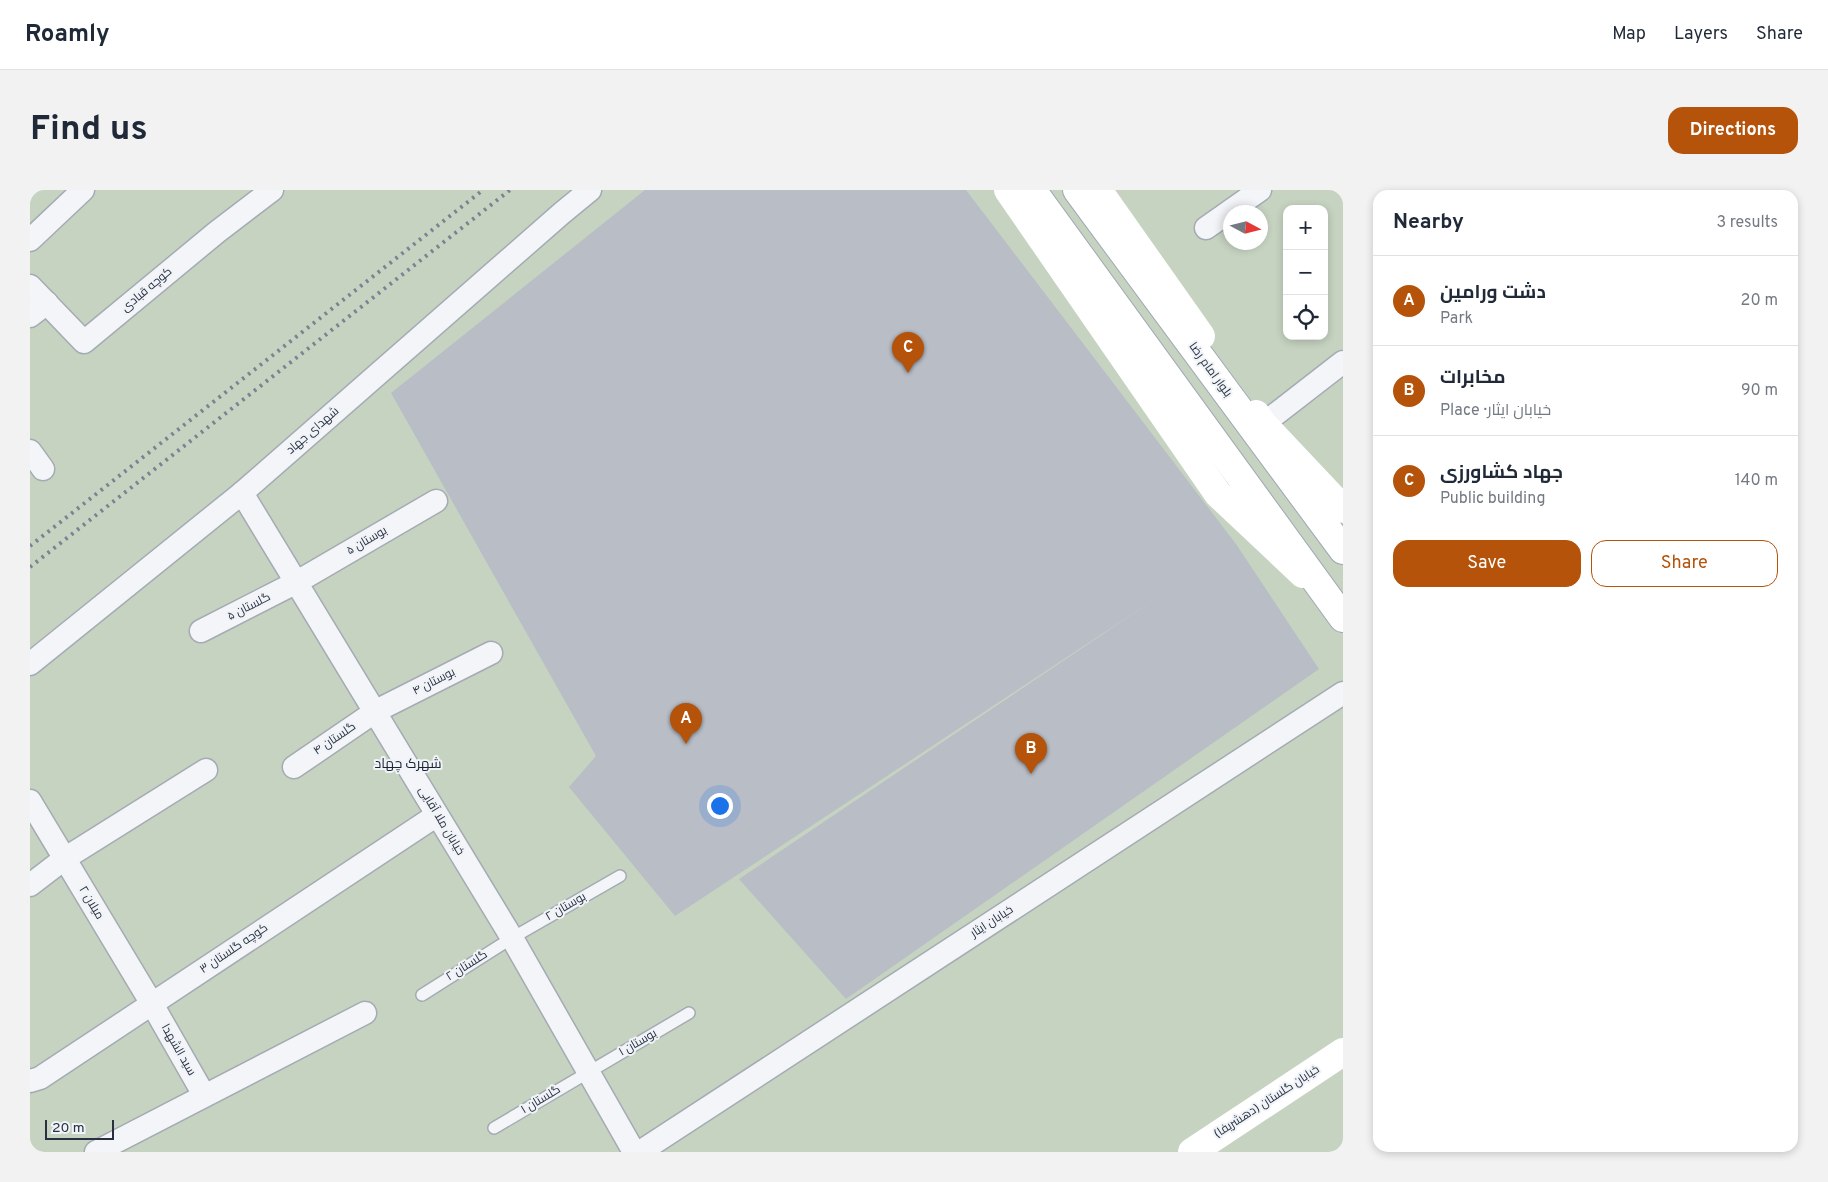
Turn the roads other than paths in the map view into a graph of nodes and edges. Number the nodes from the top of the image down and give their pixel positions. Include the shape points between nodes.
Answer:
1 (83, 190) edge
2 (272, 190) edge
3 (590, 190) edge
4 (1008, 190) edge
5 (1032, 190) edge
6 (1077, 190) edge
7 (1098, 190) edge
8 (1260, 190) edge
9 (1206, 228) dead end
10 (30, 240) edge
11 (30, 286) edge
12 (38, 310) edge
13 (1343, 362) edge
14 (1263, 424) junction
15 (242, 493) junction
16 (436, 500) dead end
17 (1343, 508) edge
18 (1343, 550) edge
19 (297, 582) junction
20 (1335, 608) edge
21 (201, 631) dead end
22 (491, 654) dead end
23 (30, 664) edge
24 (1343, 693) edge
25 (376, 711) junction
26 (294, 767) dead end
27 (206, 770) dead end
28 (30, 801) edge
29 (436, 815) junction
30 (64, 859) junction
31 (620, 876) dead end
32 (30, 885) edge
33 (512, 938) junction
34 (422, 995) dead end
35 (152, 1004) junction
36 (365, 1013) dead end
37 (688, 1013) dead end
38 (1343, 1052) edge
39 (588, 1072) junction
40 (30, 1081) edge
41 (204, 1095) junction
42 (494, 1128) dead end
43 (96, 1152) edge
44 (634, 1152) edge
45 (640, 1152) edge
46 (1192, 1152) edge

1 - 10 street
2 - 12 street, کوچه قبادی via 84,342
3 - 15 street, شهدای جهاد
4 - 20 main road via 1218,494
5 - 20 main road
6 - 18 main road, بلوار امام رضا
7 - 14 main road
8 - 9 street
11 - 12 street, کوچه قبادی
13 - 14 street
14 - 17 main road
15 - 19 street, خیابان ملا آقایی
15 - 23 street, شهدای جهاد
16 - 19 street, بوستان ۵
19 - 21 street, گلستان ۵
19 - 25 street, خیابان ملا آقایی
22 - 25 street, بوستان ۴
24 - 45 street, خیابان ایثار
25 - 26 street, گلستان ۴
25 - 29 street, خیابان ملا آقایی
27 - 30 street
28 - 30 street, میلان ۲
29 - 33 street, خیابان ملا آقایی
29 - 35 street, کوچه گلستان ۳
30 - 32 street
30 - 35 street, میلان ۲
31 - 33 lane, بوستان ۲
33 - 34 lane, گلستان ۲
33 - 39 street, خیابان ملا آقایی
35 - 40 street, کوچه گلستان ۳ via 40,1078
35 - 41 street, سید الشهدا
36 - 41 street
37 - 39 lane, بوستان ۱
38 - 46 main road, خیابان گلستان (دهشریفا)
39 - 42 lane, گلستان ۱
39 - 44 street, خیابان ملا آقایی
41 - 43 street

